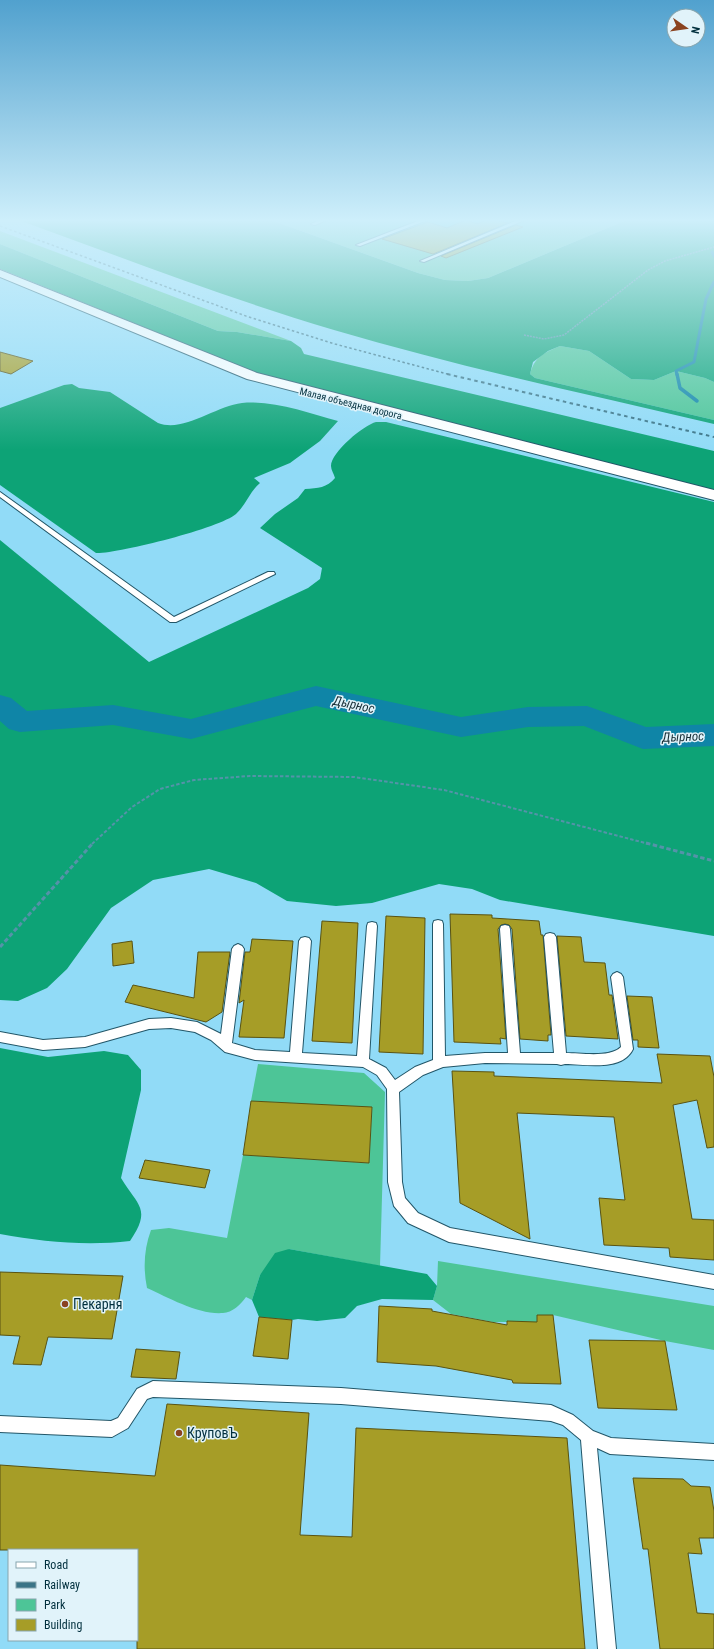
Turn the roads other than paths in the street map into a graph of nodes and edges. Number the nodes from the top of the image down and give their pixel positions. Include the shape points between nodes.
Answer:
1 (55, 296) edge
2 (0, 494) edge
3 (714, 495) edge
4 (271, 574) dead end
5 (438, 924) dead end
6 (372, 926) dead end
7 (505, 929) dead end
8 (550, 937) dead end
9 (305, 941) dead end
10 (238, 949) dead end
11 (617, 978) dead end
12 (0, 1037) edge
13 (226, 1045) junction
14 (296, 1057) junction
15 (514, 1059) junction
16 (561, 1060) junction
17 (363, 1062) junction
18 (439, 1063) junction
19 (393, 1089) junction
20 (714, 1282) edge
21 (0, 1424) edge
22 (588, 1436) junction
23 (714, 1452) edge
24 (607, 1649) edge

1 - 3 street, Малая объездная дорога via 259,379
2 - 4 lane via 173,620
5 - 18 lane
6 - 17 lane
7 - 15 lane
8 - 16 lane
9 - 14 lane
10 - 13 lane
11 - 16 lane via 627,1049 620,1056 608,1059
12 - 13 lane via 43,1045 78,1042 149,1024 171,1023 197,1027
13 - 14 lane via 255,1055
14 - 17 lane
15 - 16 lane
15 - 18 lane via 485,1058
17 - 19 lane via 377,1067 388,1076
18 - 19 lane via 419,1071
19 - 20 lane via 395,1182 399,1201 413,1218 448,1235
21 - 22 lane via 112,1429 123,1423 142,1394 153,1389 341,1396 551,1412 568,1420
22 - 23 lane via 610,1446
22 - 24 lane

